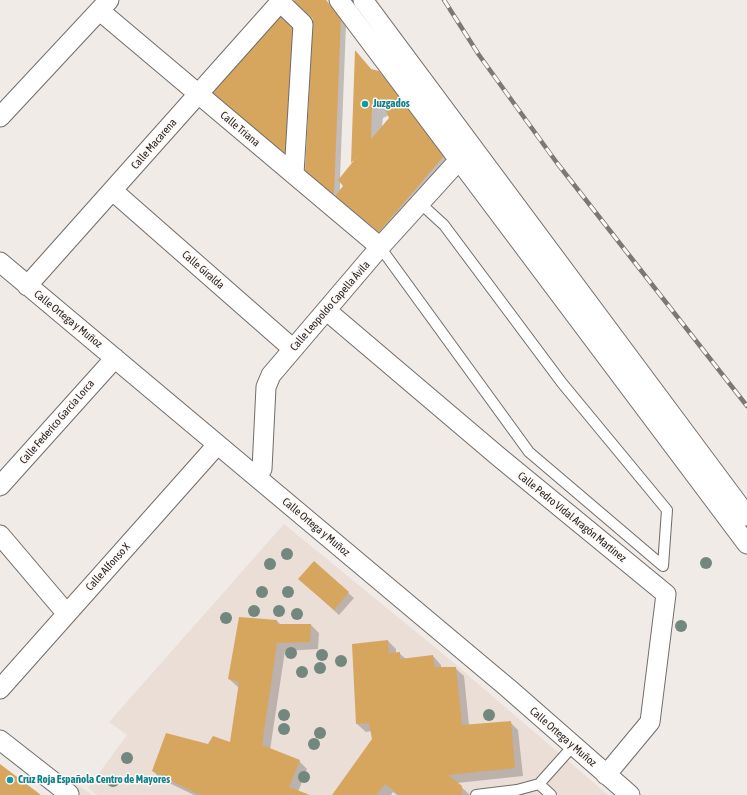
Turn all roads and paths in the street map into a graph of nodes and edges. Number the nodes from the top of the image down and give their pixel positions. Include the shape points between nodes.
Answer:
1 (339, 0) edge
2 (363, 0) edge
3 (281, 1) edge
4 (104, 6) edge
5 (198, 94) junction
6 (0, 118) edge
7 (459, 160) junction
8 (294, 174) junction
9 (113, 191) junction
10 (421, 204) junction
11 (380, 247) junction
12 (0, 262) edge
13 (27, 286) junction
14 (327, 311) junction
15 (293, 349) junction
16 (115, 358) junction
17 (217, 445) junction
18 (257, 477) junction
19 (0, 486) edge
20 (747, 516) edge
21 (0, 535) edge
22 (747, 544) edge
23 (66, 614) junction
24 (0, 689) edge
25 (0, 740) edge
26 (573, 746) junction
27 (606, 774) junction
28 (539, 784) junction
29 (63, 793) edge
30 (476, 795) edge
31 (551, 795) edge
32 (630, 795) edge

1 - 7 street
2 - 20 street
3 - 5 street, Calle Macarena
3 - 8 street, Calle Macarena via 303,24
4 - 5 street, Calle Triana
4 - 6 street
5 - 8 street, Calle Triana
5 - 9 street, Calle Macarena
7 - 10 street, Calle Leopoldo Capella Ávila
7 - 22 street
8 - 11 street, Calle Triana
9 - 13 street, Calle Macarena
9 - 15 street, Calle Giralda
10 - 11 street, Calle Leopoldo Capella Ávila
10 - 11 lane via 444,225 562,383 668,510 663,566 529,452
11 - 14 street, Calle Leopoldo Capella Ávila
12 - 13 street, Calle Ortega y Muñoz
13 - 16 street, Calle Ortega y Muñoz
14 - 15 street, Calle Leopoldo Capella Ávila
14 - 27 street, Calle Pedro Vidal Aragón Martínez via 666,594 650,722
15 - 18 street, Calle Leopoldo Capella Ávila via 271,375 266,387 262,469
16 - 17 street, Calle Ortega y Muñoz
16 - 19 street, Calle Federico García Lorca
17 - 18 street, Calle Ortega y Muñoz
17 - 23 street, Calle Alfonso X
18 - 26 street, Calle Ortega y Muñoz via 508,688
21 - 23 street
23 - 24 street, Calle Alfonso X
25 - 29 street
26 - 27 street, Calle Ortega y Muñoz
26 - 28 lane
27 - 32 street, Calle Ortega y Muñoz
28 - 30 lane via 517,790
28 - 31 lane

